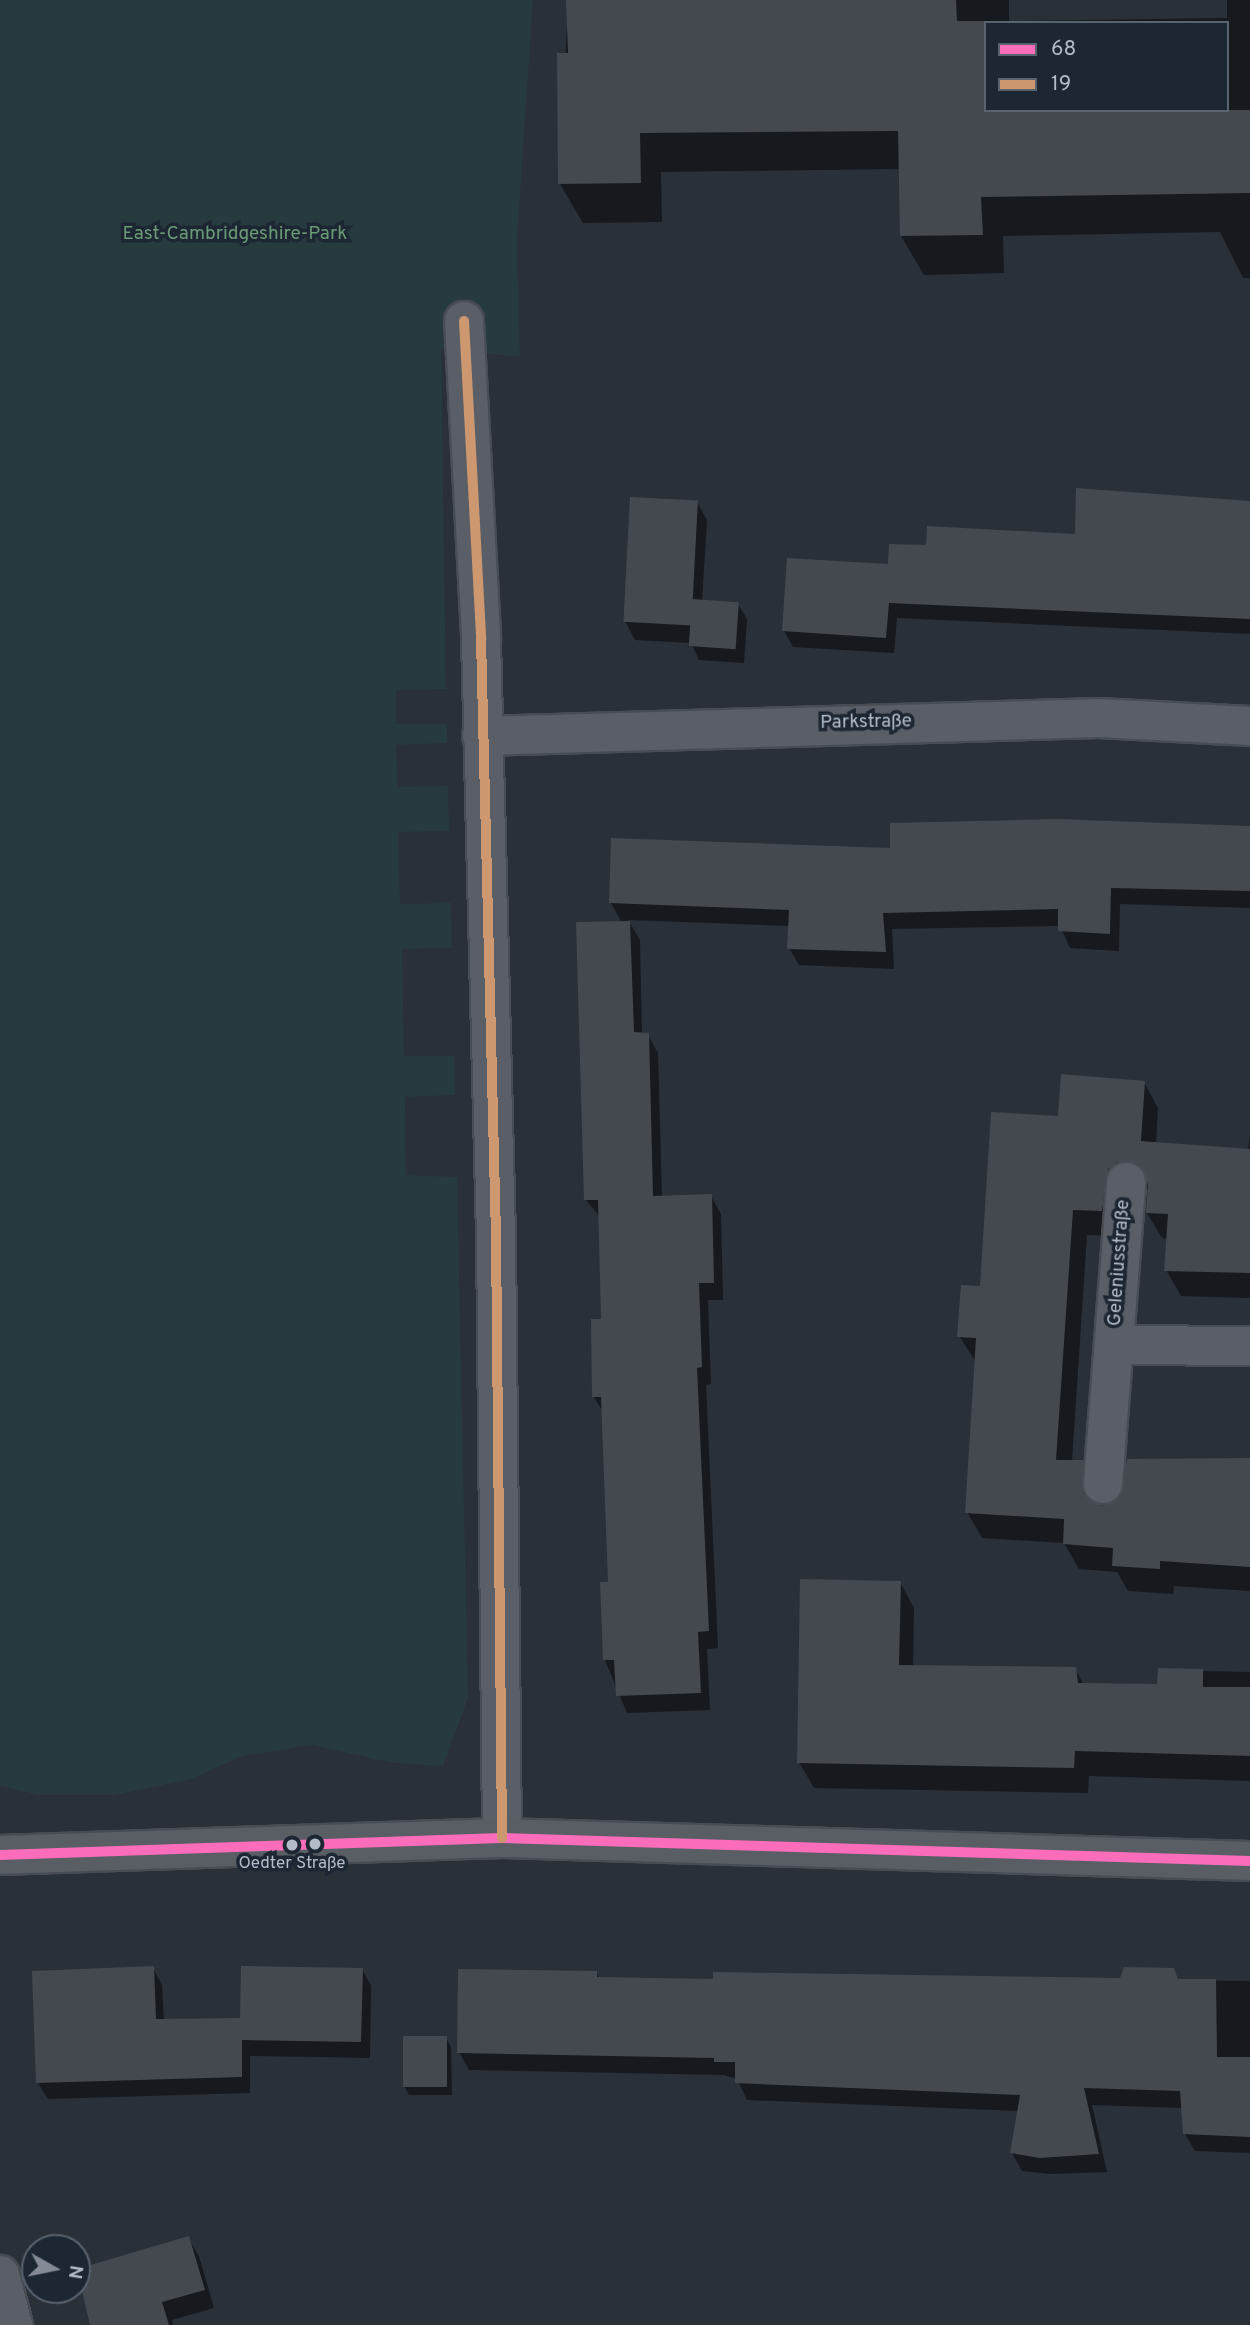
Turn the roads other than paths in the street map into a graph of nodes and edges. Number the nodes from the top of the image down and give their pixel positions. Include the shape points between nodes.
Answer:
1 (464, 321) dead end
2 (1250, 726) edge
3 (482, 736) junction
4 (1126, 1182) dead end
5 (1114, 1345) junction
6 (1250, 1346) edge
7 (1103, 1483) dead end
8 (502, 1838) junction
9 (0, 1855) edge
10 (1250, 1861) edge
11 (0, 2275) edge
12 (13, 2325) edge

1 - 3 street
2 - 3 street, Parkstraße via 1086,718
3 - 8 street via 496,1235
4 - 5 street, Geleniusstraße
5 - 6 street, Geleniusstraße
5 - 7 street, Geleniusstraße
8 - 9 main road
8 - 10 main road
11 - 12 street

